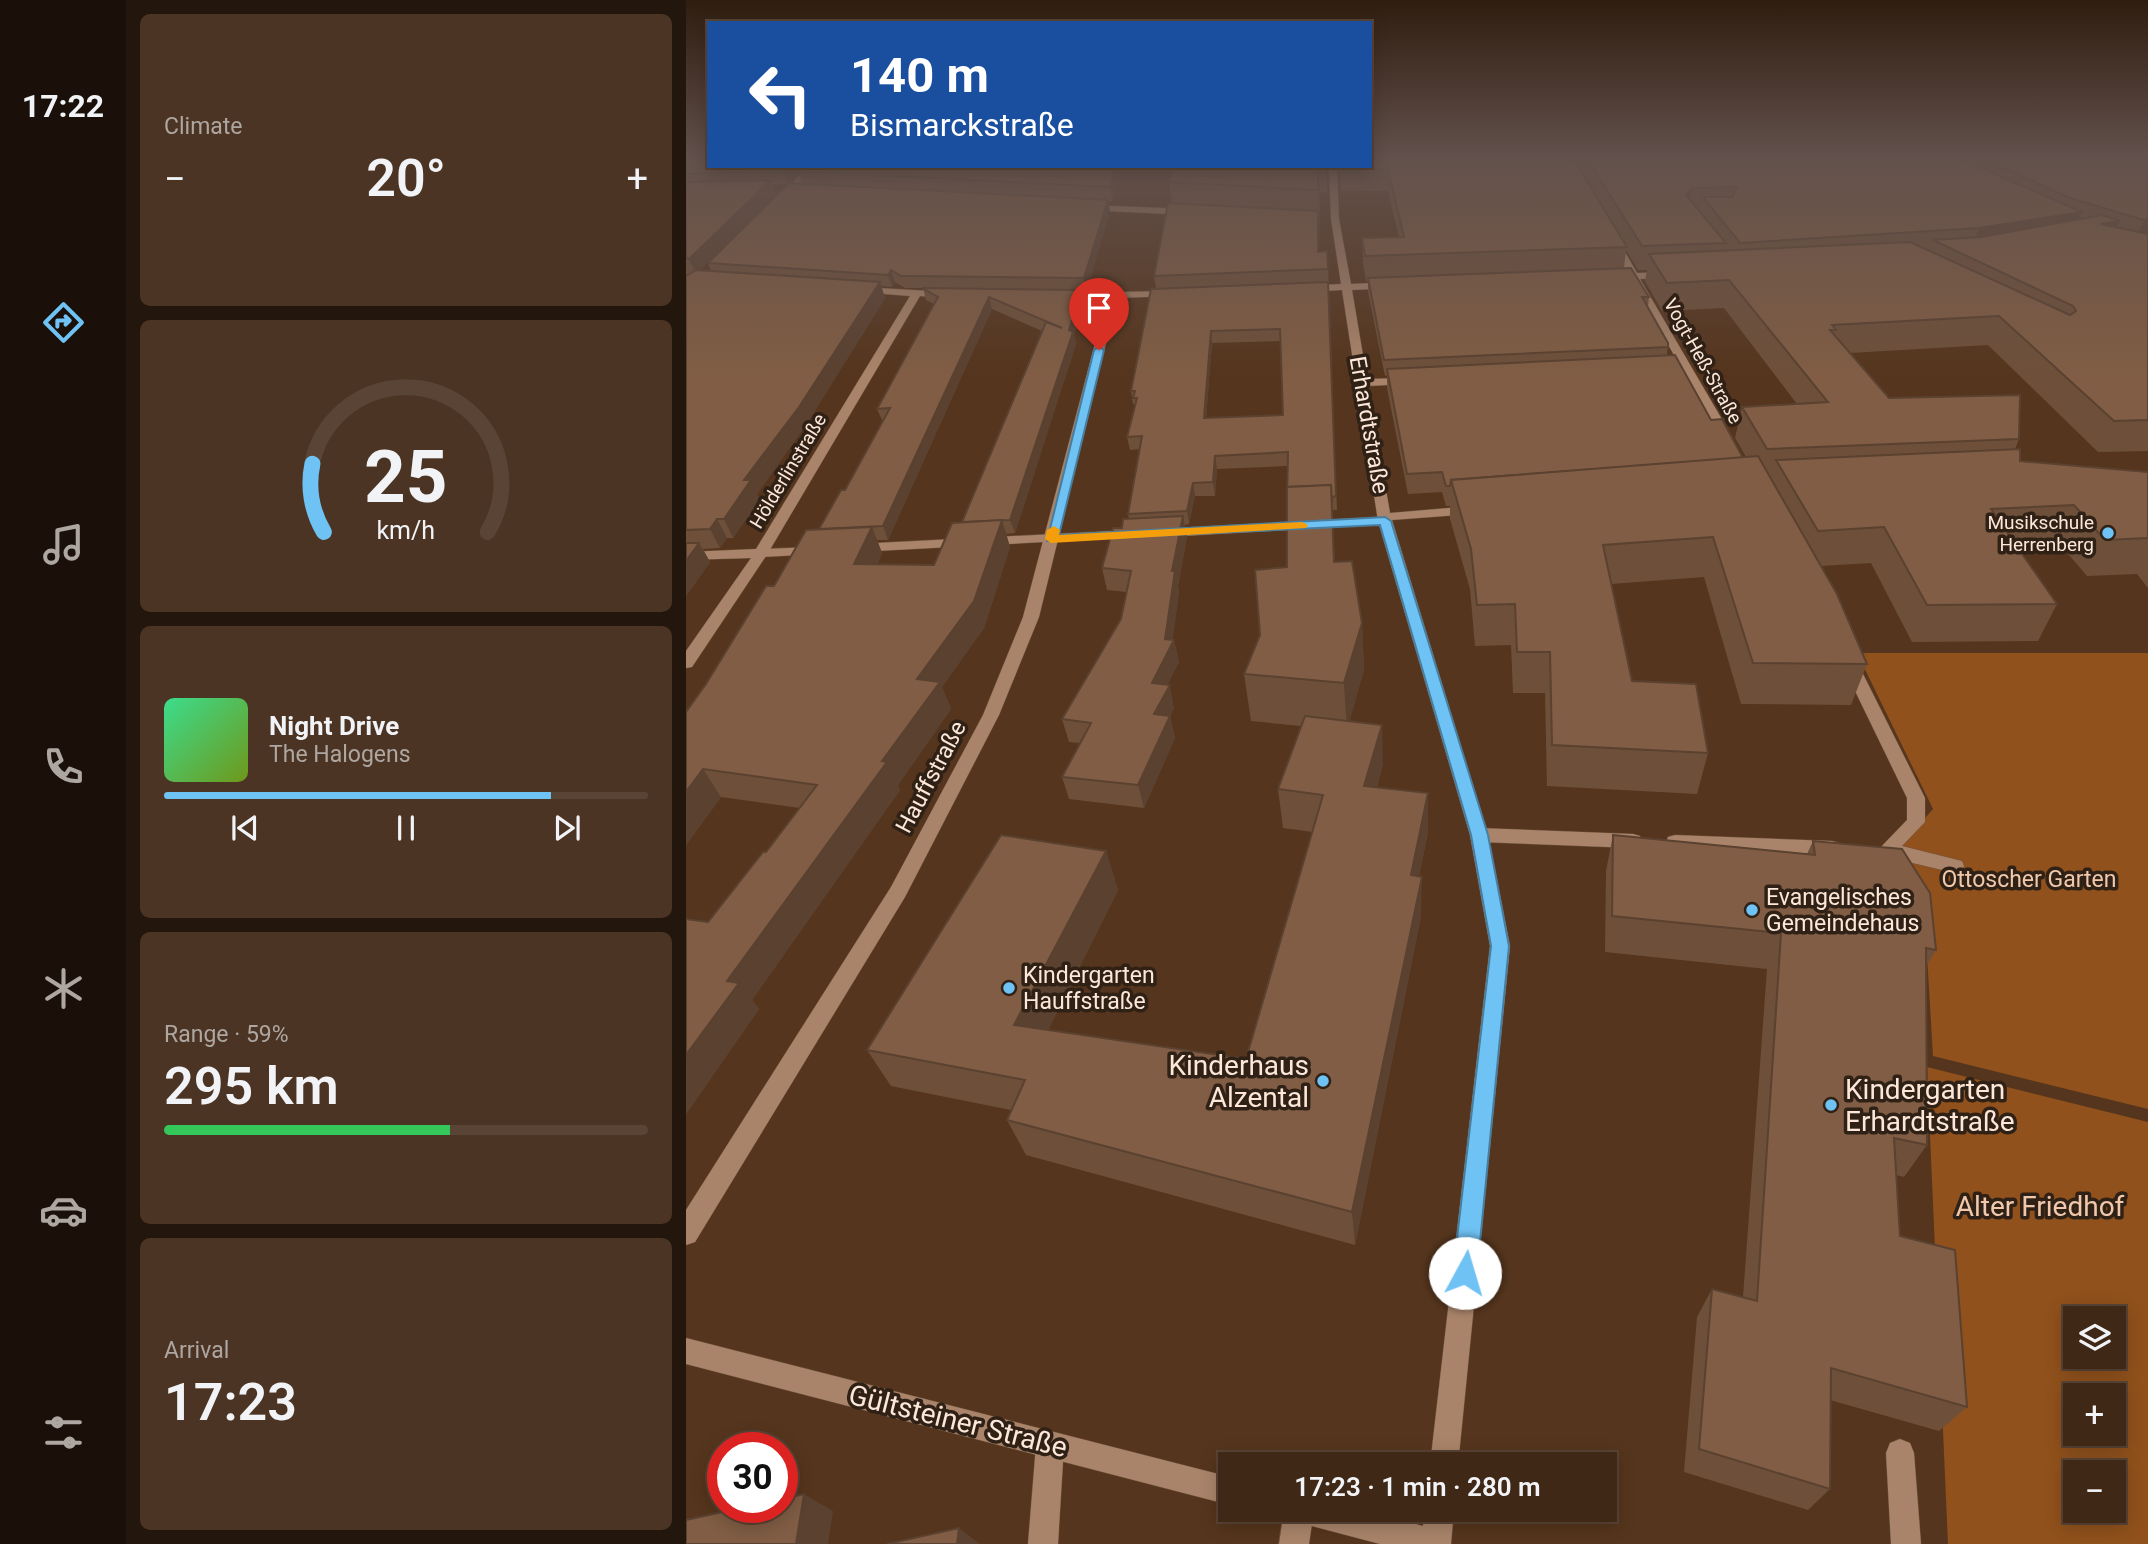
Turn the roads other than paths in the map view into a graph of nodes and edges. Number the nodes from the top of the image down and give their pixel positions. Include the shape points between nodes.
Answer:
1 (1337, 229) edge
2 (1608, 231) edge
3 (1677, 275) edge
4 (1636, 276) junction
5 (1594, 278) edge
6 (1403, 285) edge
7 (1348, 287) junction
8 (849, 289) edge
9 (1293, 289) edge
10 (916, 294) junction
11 (1182, 294) edge
12 (965, 295) edge
13 (1051, 296) edge
14 (1113, 296) junction
15 (1688, 367) junction
16 (1674, 368) edge
17 (1415, 381) edge
18 (1360, 383) junction
19 (1734, 452) edge
20 (1481, 509) edge
21 (1385, 519) junction
22 (1051, 539) junction
23 (761, 553) junction
24 (686, 556) edge
25 (1844, 652) edge
26 (686, 663) edge
27 (1479, 835) junction
28 (1846, 849) edge
29 (1955, 866) dead end
30 (686, 1233) edge
31 (686, 1352) edge
32 (1050, 1445) junction
33 (1445, 1452) edge
34 (1900, 1454) dead end
35 (1218, 1488) edge
36 (1297, 1522) edge
37 (1353, 1522) edge
38 (1438, 1522) edge
39 (1043, 1544) edge
40 (1294, 1544) edge
41 (1436, 1544) edge
42 (1906, 1544) edge

1 - 7 street, Erhardtstraße
2 - 4 street, Vogt-Heß-Straße
3 - 4 street
4 - 5 street
4 - 15 street, Vogt-Heß-Straße
6 - 7 street
7 - 9 street
7 - 18 street, Erhardtstraße
8 - 10 street
10 - 12 street
10 - 23 street, Hölderlinstraße
11 - 14 street
13 - 14 street
14 - 22 street, Hauffstraße
15 - 16 street
15 - 19 street, Vogt-Heß-Straße
17 - 18 street
18 - 21 street, Erhardtstraße
20 - 21 street
21 - 22 street
21 - 27 street, Erhardtstraße
22 - 23 street
22 - 30 street, Hauffstraße via 1031,617 991,715 898,892
23 - 24 street
23 - 26 street, Hölderlinstraße
25 - 29 street via 1916,798 1916,822 1880,850
27 - 28 street
27 - 33 street, Erhardtstraße via 1500,946
31 - 32 street, Gültsteiner Straße
32 - 35 street, Gültsteiner Straße
32 - 39 street
34 - 42 street
36 - 40 street
37 - 41 street
38 - 41 street

